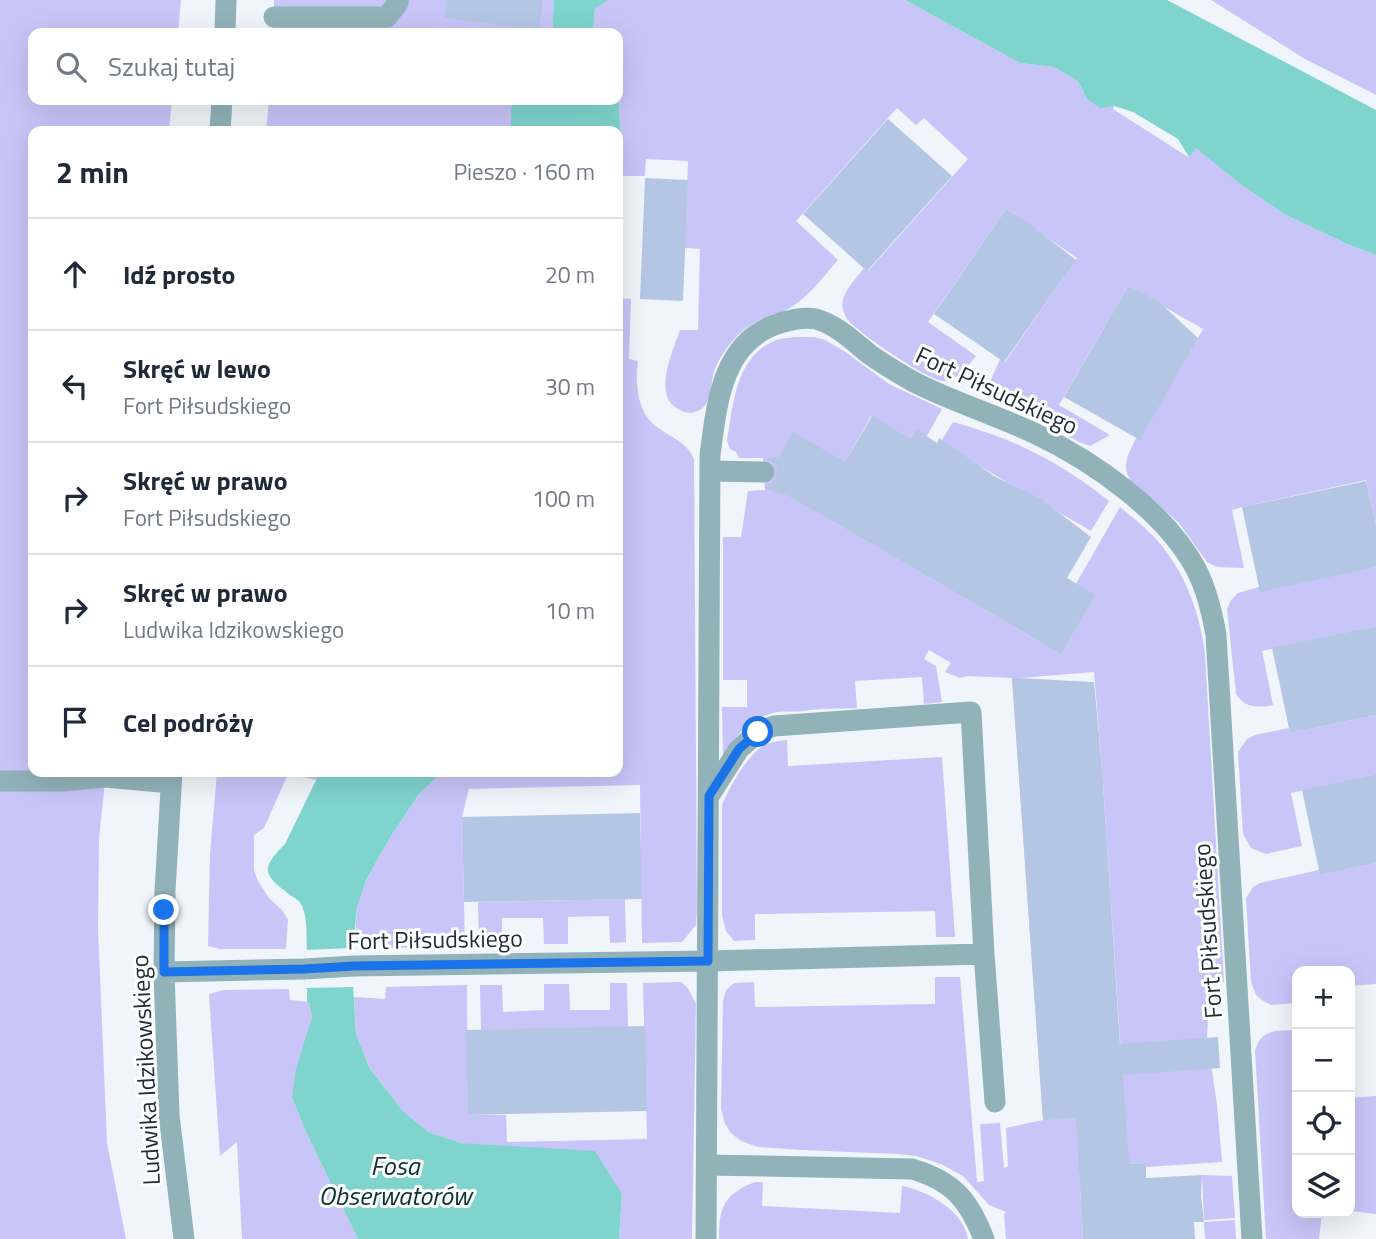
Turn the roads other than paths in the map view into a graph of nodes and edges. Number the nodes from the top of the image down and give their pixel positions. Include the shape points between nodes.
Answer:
1 (226, 0) edge
2 (398, 0) edge
3 (274, 17) dead end
4 (225, 28) edge
5 (222, 105) edge
6 (220, 126) edge
7 (710, 471) junction
8 (764, 472) dead end
9 (172, 778) edge
10 (0, 781) edge
11 (709, 796) junction
12 (984, 954) junction
13 (708, 961) junction
14 (164, 972) junction
15 (995, 1102) dead end
16 (707, 1165) junction
17 (184, 1239) edge
18 (706, 1239) edge
19 (984, 1239) edge
20 (1252, 1239) edge

1 - 4 street
2 - 3 street via 387,17
5 - 6 street
7 - 8 street
7 - 11 street, Fort Piłsudskiego
7 - 20 street, Fort Piłsudskiego via 720,391 737,355 763,330 815,318 918,384 1063,448 1141,503 1180,545 1205,589 1216,635
9 - 10 street
9 - 14 street, Ludwika Idzikowskiego
11 - 12 street via 739,749 758,732 774,726 971,712
11 - 13 street, Fort Piłsudskiego
12 - 13 street
12 - 15 street
13 - 14 street, Fort Piłsudskiego
13 - 16 street, Fort Piłsudskiego
14 - 17 street, Ludwika Idzikowskiego via 169,1115
16 - 18 street, Fort Piłsudskiego
16 - 19 street via 912,1170 930,1175 960,1195

